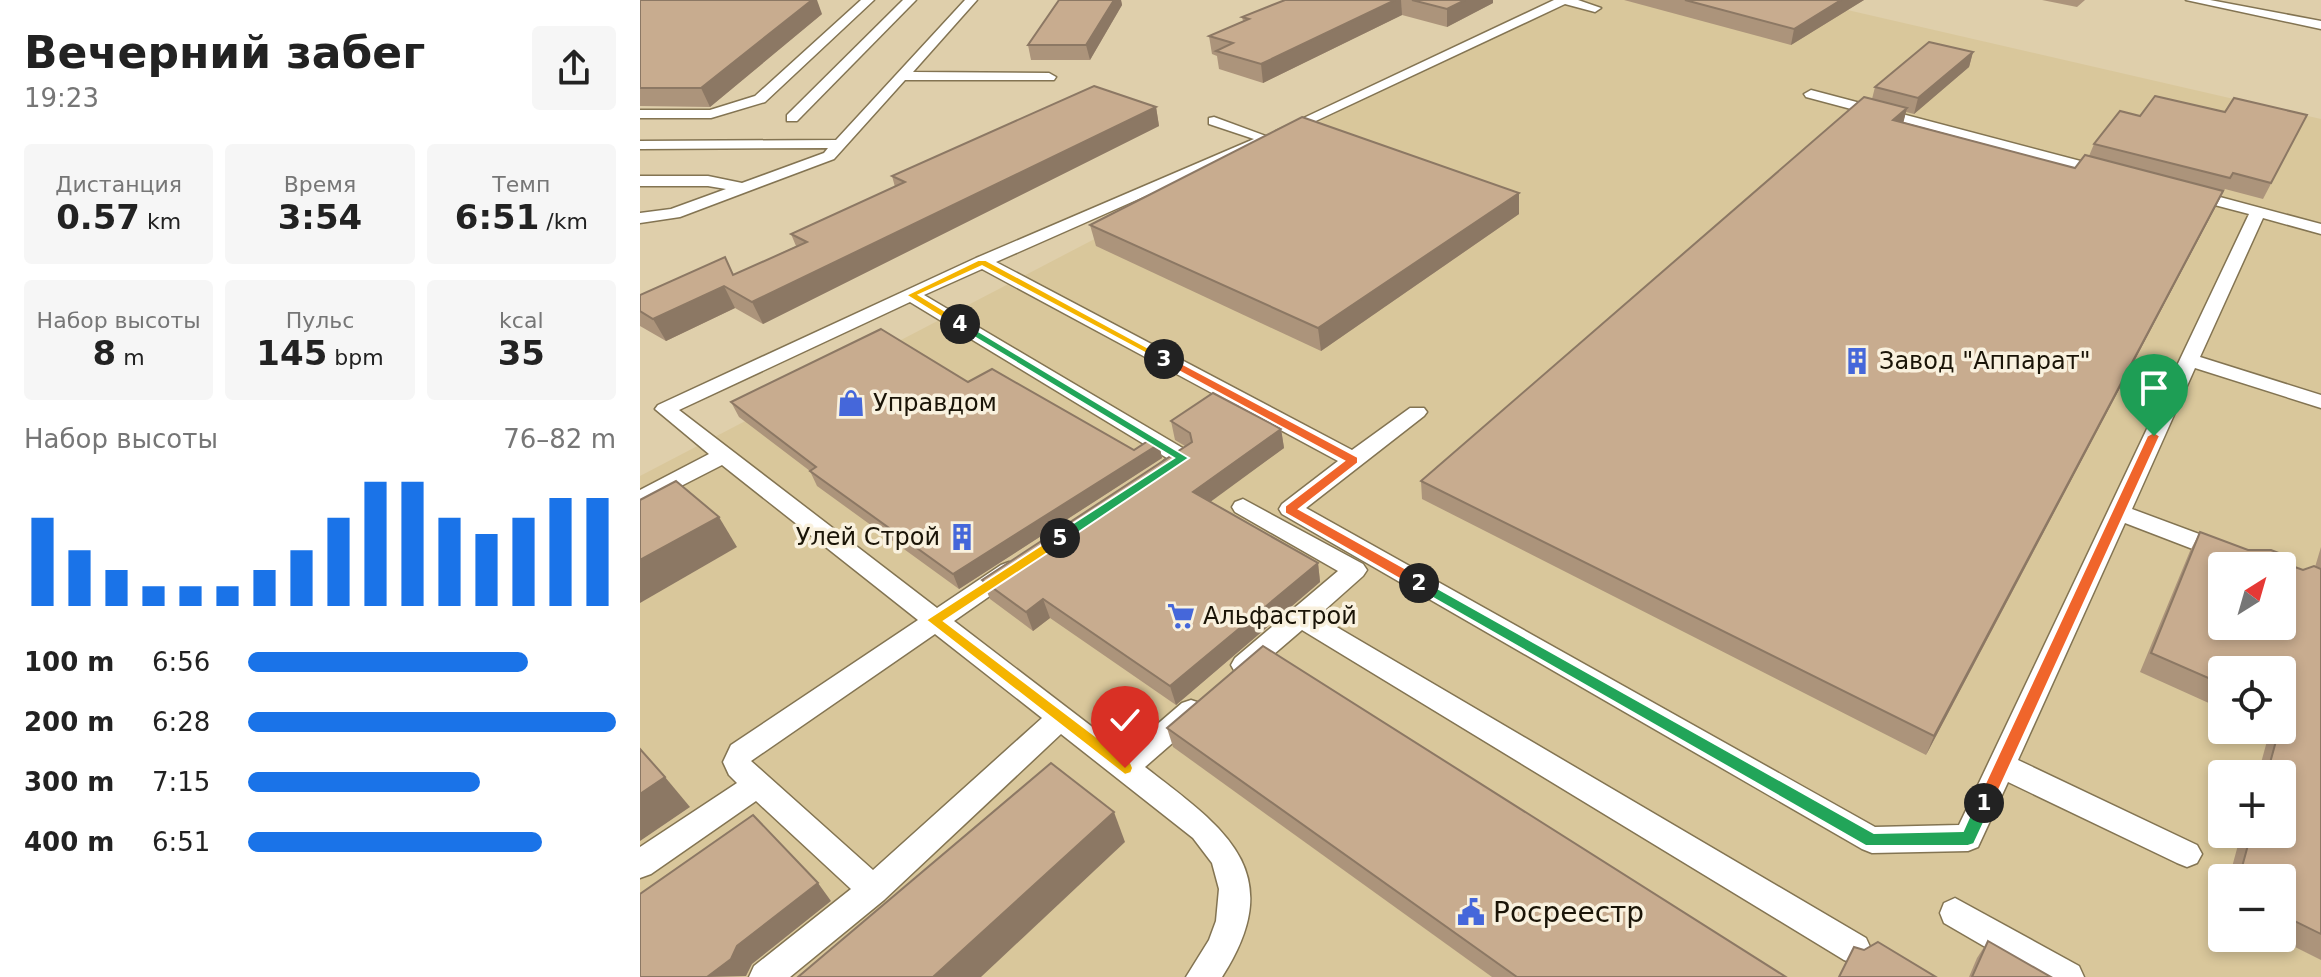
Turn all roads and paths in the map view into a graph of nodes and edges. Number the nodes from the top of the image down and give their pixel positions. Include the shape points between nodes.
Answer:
1 (868, 0) edge
2 (910, 0) edge
3 (971, 0) edge
4 (1564, 0) edge
5 (2192, 0) edge
6 (1595, 8) dead end
7 (2321, 25) edge
8 (901, 76) junction
9 (1049, 77) dead end
10 (1811, 94) dead end
11 (640, 114) edge
12 (792, 118) dead end
13 (1214, 121) dead end
14 (1267, 139) junction
15 (840, 144) junction
16 (640, 145) edge
17 (2134, 179) edge
18 (640, 181) edge
19 (2165, 187) edge
20 (742, 188) junction
21 (2258, 212) junction
22 (640, 218) edge
23 (2321, 229) edge
24 (982, 262) junction
25 (911, 295) junction
26 (2189, 360) junction
27 (2321, 402) edge
28 (1417, 412) dead end
29 (724, 455) junction
30 (1353, 460) junction
31 (1157, 475) edge
32 (640, 499) edge
33 (1243, 507) dead end
34 (2118, 512) junction
35 (2224, 552) edge
36 (1025, 560) edge
37 (1300, 617) junction
38 (934, 620) junction
39 (1230, 677) edge
40 (1207, 697) edge
41 (1060, 718) junction
42 (2001, 765) junction
43 (1125, 768) junction
44 (758, 784) junction
45 (2187, 854) dead end
46 (640, 864) edge
47 (873, 890) junction
48 (1955, 913) dead end
49 (1855, 949) edge
50 (765, 977) edge
51 (1202, 977) edge
52 (2068, 977) edge

1 - 11 lane via 760,99 711,114
2 - 12 lane
3 - 8 lane
4 - 6 lane
4 - 14 lane
5 - 7 lane
8 - 9 lane
8 - 15 lane
10 - 17 lane
13 - 14 lane
14 - 24 lane
15 - 16 lane
15 - 20 lane via 829,156
18 - 20 lane via 708,181
19 - 21 lane
20 - 22 lane via 674,214
21 - 23 lane
21 - 26 lane
24 - 25 lane
24 - 30 lane
25 - 29 lane via 665,409
25 - 31 lane via 1183,458
26 - 27 lane
26 - 34 lane
28 - 30 lane
29 - 32 lane
29 - 38 lane
30 - 42 lane via 1290,509 1872,840 1968,838
33 - 37 lane via 1355,570
34 - 35 lane
34 - 42 lane
36 - 38 lane
37 - 39 lane
37 - 49 lane
38 - 41 lane
38 - 44 lane via 748,747 737,762
40 - 43 lane
41 - 43 lane
41 - 47 lane
42 - 45 lane
43 - 51 lane via 1203,829 1231,870 1234,910 1229,930
44 - 46 lane
44 - 47 lane
47 - 50 lane
48 - 52 lane

